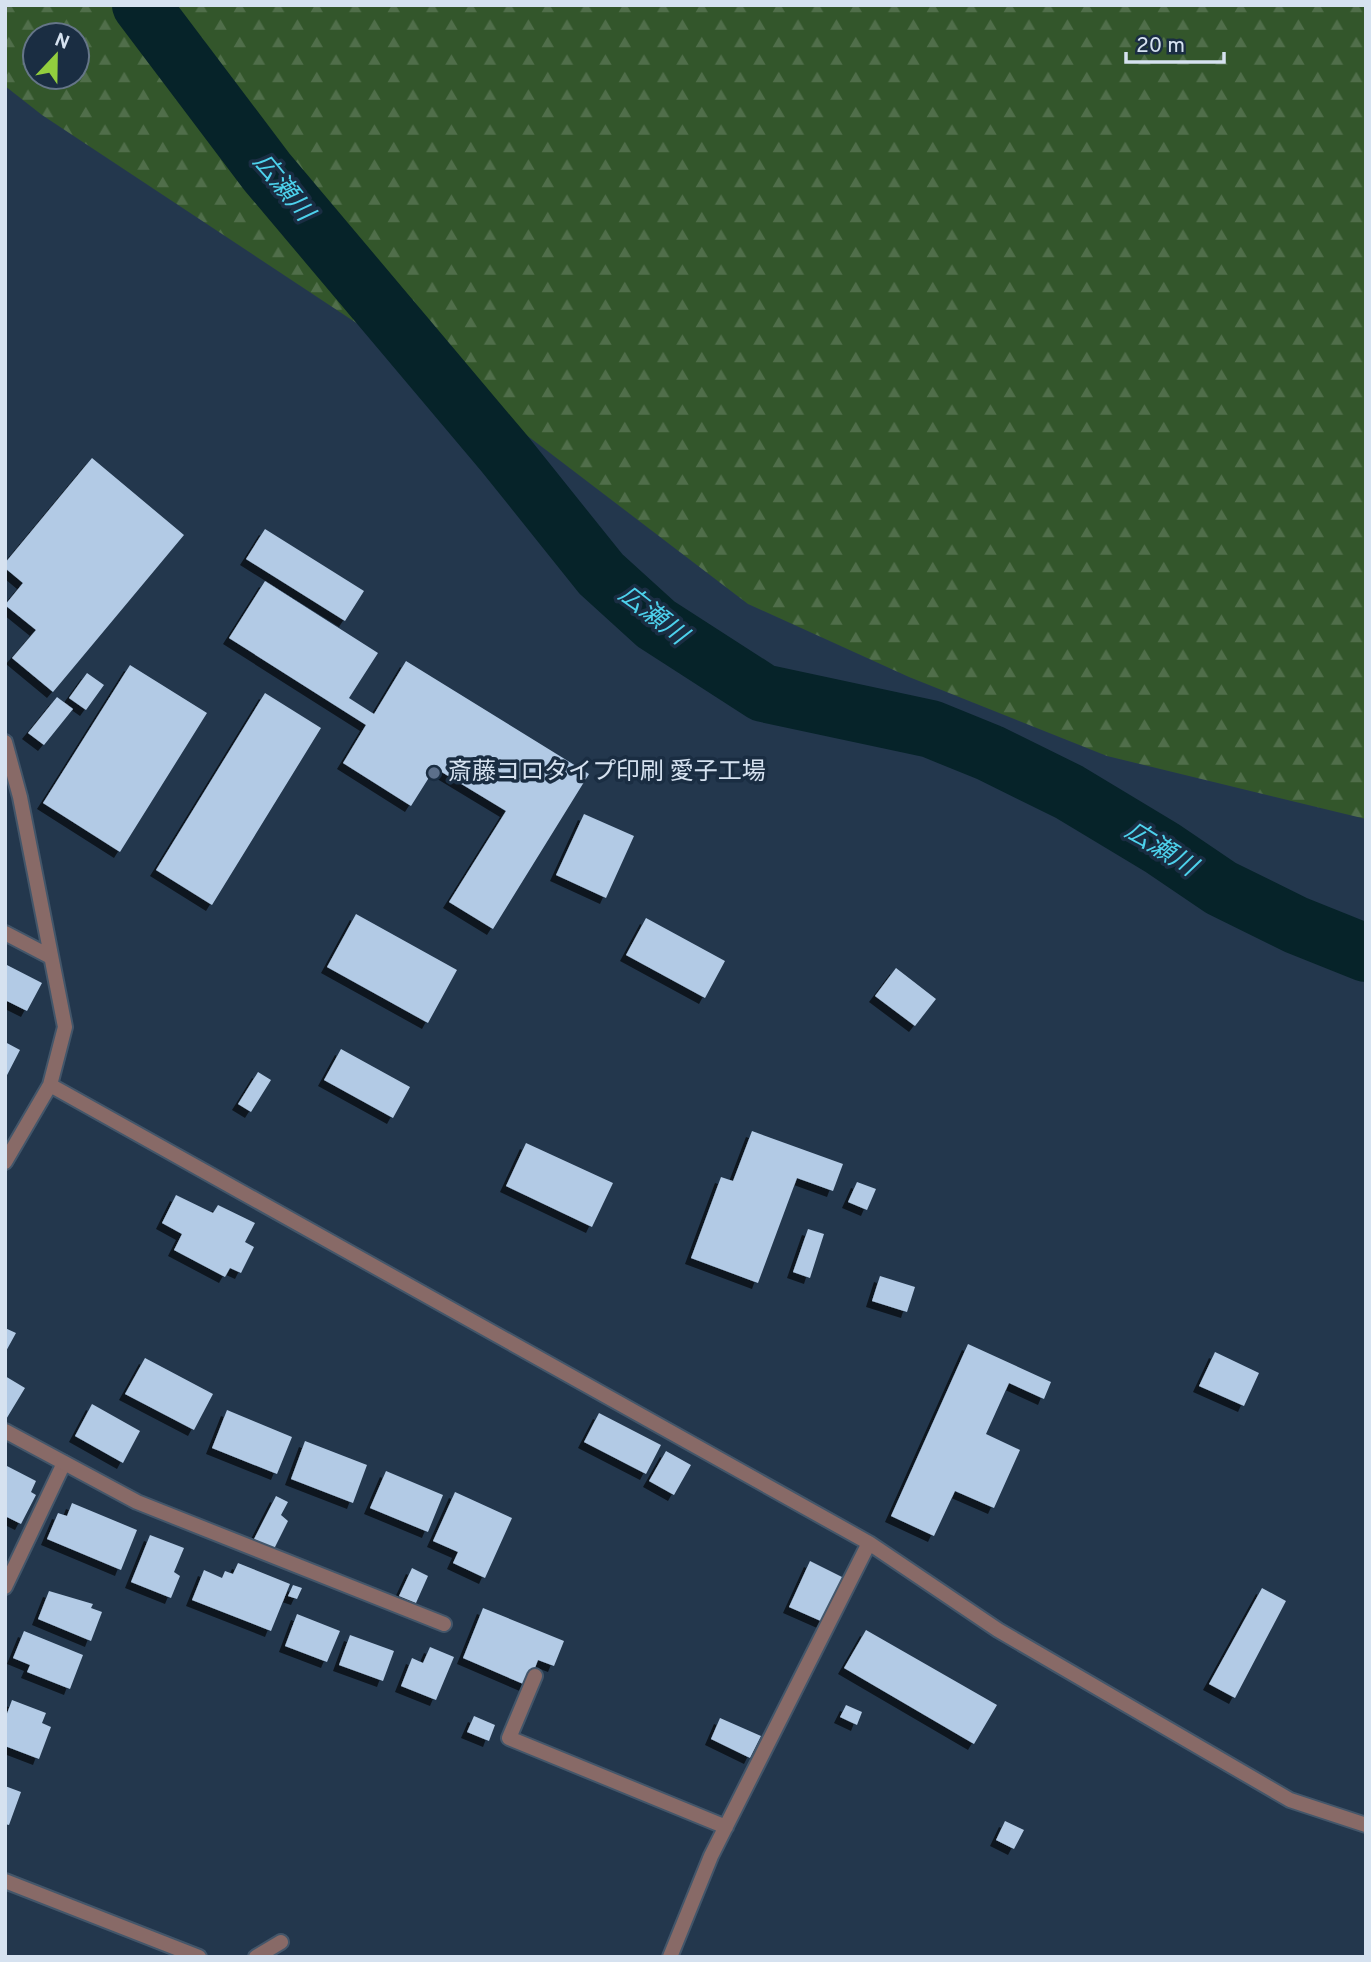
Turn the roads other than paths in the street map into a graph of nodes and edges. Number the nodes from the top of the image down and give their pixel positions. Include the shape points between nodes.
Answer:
1 (5, 742) edge
2 (5, 933) edge
3 (49, 956) junction
4 (50, 1085) junction
5 (5, 1162) edge
6 (5, 1431) edge
7 (64, 1463) junction
8 (869, 1542) junction
9 (5, 1587) edge
10 (444, 1624) dead end
11 (535, 1676) dead end
12 (1366, 1825) edge
13 (726, 1827) junction
14 (5, 1881) edge
15 (281, 1942) dead end
16 (199, 1957) edge
17 (256, 1957) edge
18 (670, 1957) edge

1 - 3 street via 20,797
2 - 3 street
3 - 4 street via 65,1027
4 - 5 street
4 - 8 street
6 - 7 street
7 - 9 street
7 - 10 street via 137,1502
8 - 12 street via 998,1630 1290,1800
8 - 13 street
11 - 13 street via 509,1738
13 - 18 street
14 - 16 street
15 - 17 street

